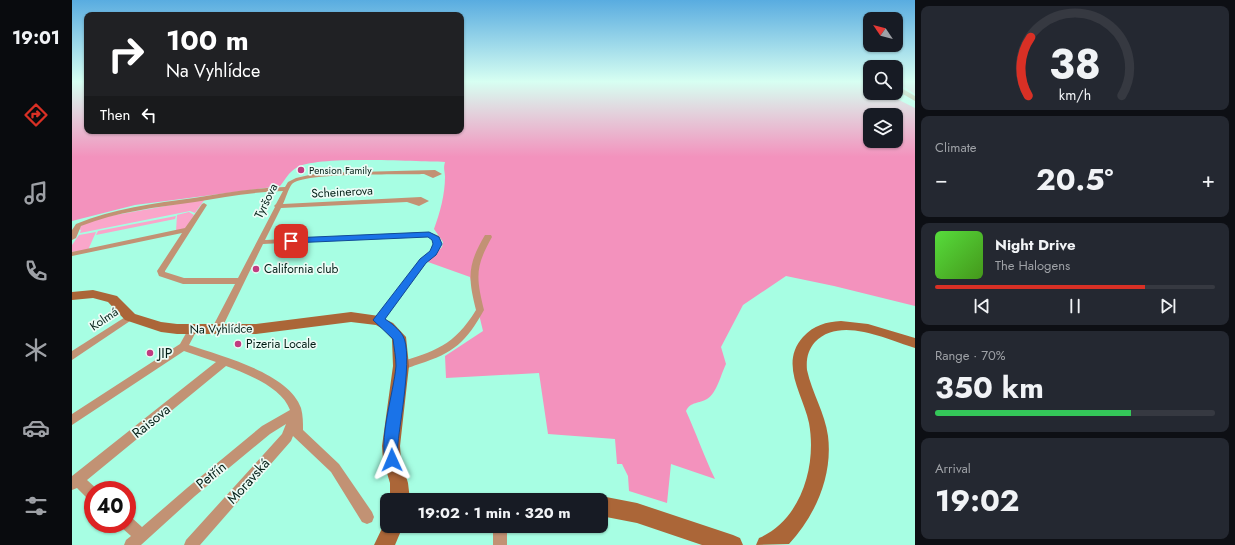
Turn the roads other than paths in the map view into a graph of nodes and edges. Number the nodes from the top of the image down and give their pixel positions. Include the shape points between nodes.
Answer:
1 (424, 172) dead end
2 (286, 189) junction
3 (409, 200) dead end
4 (204, 205) dead end
5 (277, 206) junction
6 (187, 230) junction
7 (488, 237) dead end
8 (72, 238) edge
9 (260, 242) junction
10 (72, 254) edge
11 (240, 282) junction
12 (72, 296) edge
13 (130, 316) junction
14 (379, 320) junction
15 (192, 330) junction
16 (216, 330) junction
17 (915, 343) edge
18 (183, 347) junction
19 (72, 356) edge
20 (225, 361) junction
21 (402, 366) junction
22 (296, 412) junction
23 (72, 420) edge
24 (75, 482) edge
25 (84, 488) edge
26 (400, 493) edge
27 (608, 507) edge
28 (368, 517) dead end
29 (390, 533) edge
30 (500, 533) edge
31 (136, 540) edge
32 (191, 545) edge
33 (384, 545) edge
34 (500, 545) edge
35 (733, 545) edge
36 (766, 545) edge

1 - 2 street, Tyršova via 309,176 290,183
2 - 5 street, Tyršova
2 - 8 street via 261,190 171,203 99,217 78,226
3 - 5 street, Scheinerova
4 - 6 street
5 - 9 street, Tyršova
6 - 10 street
6 - 11 street via 161,271 162,274 182,281
7 - 21 street via 477,256 473,277 480,310 469,330 456,343 436,354
9 - 11 street, Tyršova
9 - 14 street via 429,234 436,238 438,244 433,253 423,261
11 - 16 street, Tyršova
12 - 13 street, Na Vyhlídce via 93,294 112,300
13 - 15 street, Na Vyhlídce via 161,327
13 - 19 street, Kolmá
14 - 16 street, Na Vyhlídce via 351,317
14 - 21 street via 399,337
15 - 16 street, Na Vyhlídce
15 - 18 street
17 - 36 street via 880,332 836,326 821,330 805,343 799,362 803,385 817,423 820,463 812,491 793,523 781,538
18 - 20 street
18 - 23 street
20 - 22 street via 272,380 293,403
20 - 24 street, Raisova
21 - 26 street via 391,446
22 - 28 street via 297,432 336,468
22 - 31 street, Petřín via 266,430
22 - 32 street, Moravská via 287,437
24 - 25 street, Raisova
27 - 35 street via 637,513
29 - 33 street
30 - 34 street

